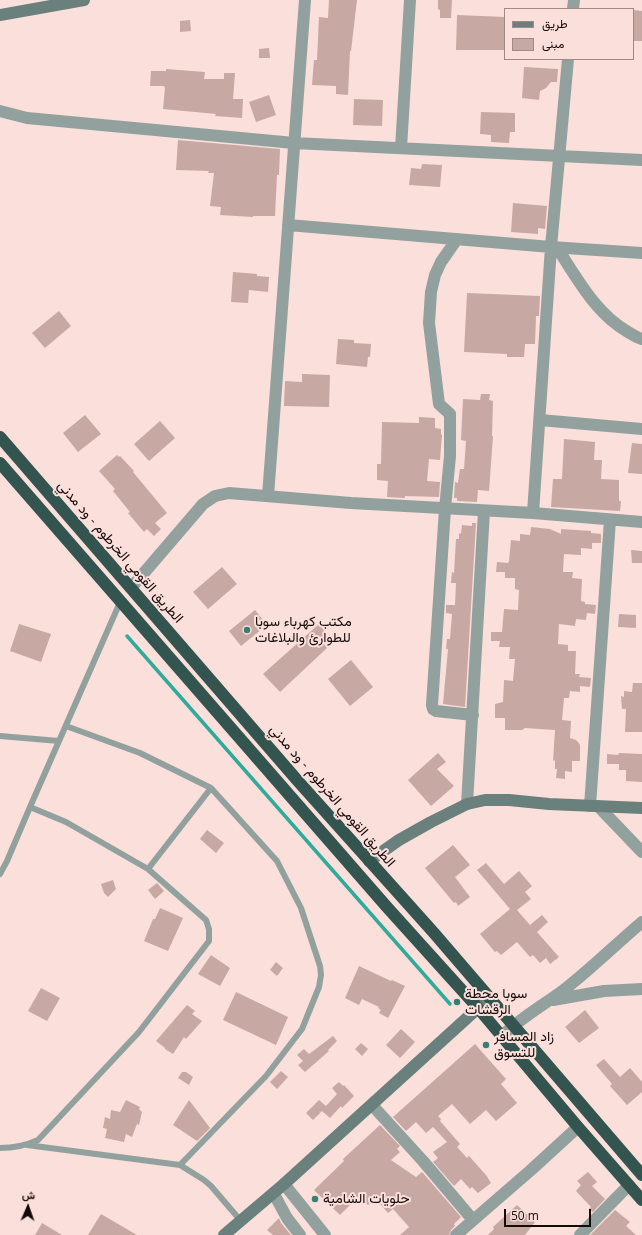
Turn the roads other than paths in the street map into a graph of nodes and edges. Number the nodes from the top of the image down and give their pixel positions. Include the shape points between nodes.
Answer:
1 (84, 0) edge
2 (305, 0) edge
3 (410, 0) edge
4 (0, 15) edge
5 (568, 60) edge
6 (0, 111) edge
7 (294, 142) junction
8 (401, 148) junction
9 (559, 156) junction
10 (642, 160) edge
11 (288, 225) junction
12 (457, 239) junction
13 (554, 248) junction
14 (642, 253) edge
15 (642, 339) edge
16 (540, 420) junction
17 (642, 429) edge
18 (0, 437) edge
19 (0, 463) edge
20 (268, 496) junction
21 (445, 509) junction
22 (484, 511) junction
23 (533, 513) junction
24 (610, 520) junction
25 (642, 522) edge
26 (131, 588) junction
27 (121, 600) junction
28 (473, 716) junction
29 (66, 726) junction
30 (0, 736) edge
31 (59, 741) junction
32 (211, 788) junction
33 (467, 804) junction
34 (594, 806) junction
35 (30, 807) junction
36 (642, 808) edge
37 (642, 852) edge
38 (369, 861) junction
39 (148, 868) junction
40 (0, 874) edge
41 (642, 922) edge
42 (642, 989) edge
43 (490, 998) junction
44 (549, 1001) junction
45 (478, 1008) junction
46 (513, 1025) junction
47 (501, 1037) junction
48 (372, 1105) junction
49 (578, 1127) junction
50 (27, 1145) junction
51 (0, 1148) edge
52 (180, 1165) junction
53 (642, 1175) edge
54 (284, 1184) junction
55 (629, 1185) junction
56 (274, 1194) junction
57 (642, 1200) edge
58 (473, 1220) junction
59 (241, 1221) junction
60 (224, 1235) edge
61 (300, 1235) edge
62 (325, 1235) edge
63 (456, 1235) edge
64 (580, 1235) edge

1 - 4 street
2 - 7 street
3 - 8 street
5 - 9 street
6 - 7 street via 27,118
7 - 8 street
7 - 11 street
8 - 9 street
9 - 10 street
9 - 13 street
11 - 12 street
11 - 20 street
12 - 13 street
12 - 21 street via 435,275 429,323 439,404 450,414 450,456
13 - 14 street
13 - 15 street via 606,316 621,328
13 - 16 street
16 - 17 street
16 - 23 street
18 - 26 highway, الطريق القومي الخرطوم - ود مدني
19 - 27 highway
20 - 21 street
20 - 26 street via 229,493 215,496 203,504
21 - 22 street
21 - 28 street via 432,705 436,710
22 - 23 street
22 - 28 street
23 - 24 street
24 - 25 street
24 - 34 street
26 - 38 highway, الطريق القومي الخرطوم - ود مدني
27 - 29 lane
27 - 45 highway via 228,726
28 - 33 street
29 - 31 lane
29 - 32 lane via 140,753
30 - 31 lane
31 - 35 lane
32 - 39 lane
32 - 52 lane via 276,861 301,908 321,975 319,987 302,1029 266,1076
33 - 34 street via 485,800 509,800
33 - 38 street via 411,833
34 - 36 street
34 - 37 street
35 - 39 lane via 66,822
35 - 40 lane
38 - 43 highway, الطريق القومي الخرطوم - ود مدني
39 - 50 lane via 206,920 209,941 139,1032 38,1140
41 - 44 street via 587,972
42 - 44 street via 604,991
43 - 45 street
43 - 46 highway, الطريق القومي الخرطوم - ود مدني
44 - 46 street
45 - 47 highway
45 - 48 street
46 - 47 street
46 - 53 highway, الطريق القومي الخرطوم - ود مدني
47 - 49 highway
48 - 54 street
48 - 58 street
49 - 55 highway
49 - 58 street
50 - 51 lane
50 - 52 lane
52 - 59 lane via 211,1186
54 - 56 street
54 - 62 street
55 - 57 highway
55 - 64 street
56 - 59 street
56 - 61 street
58 - 63 street
59 - 60 street

